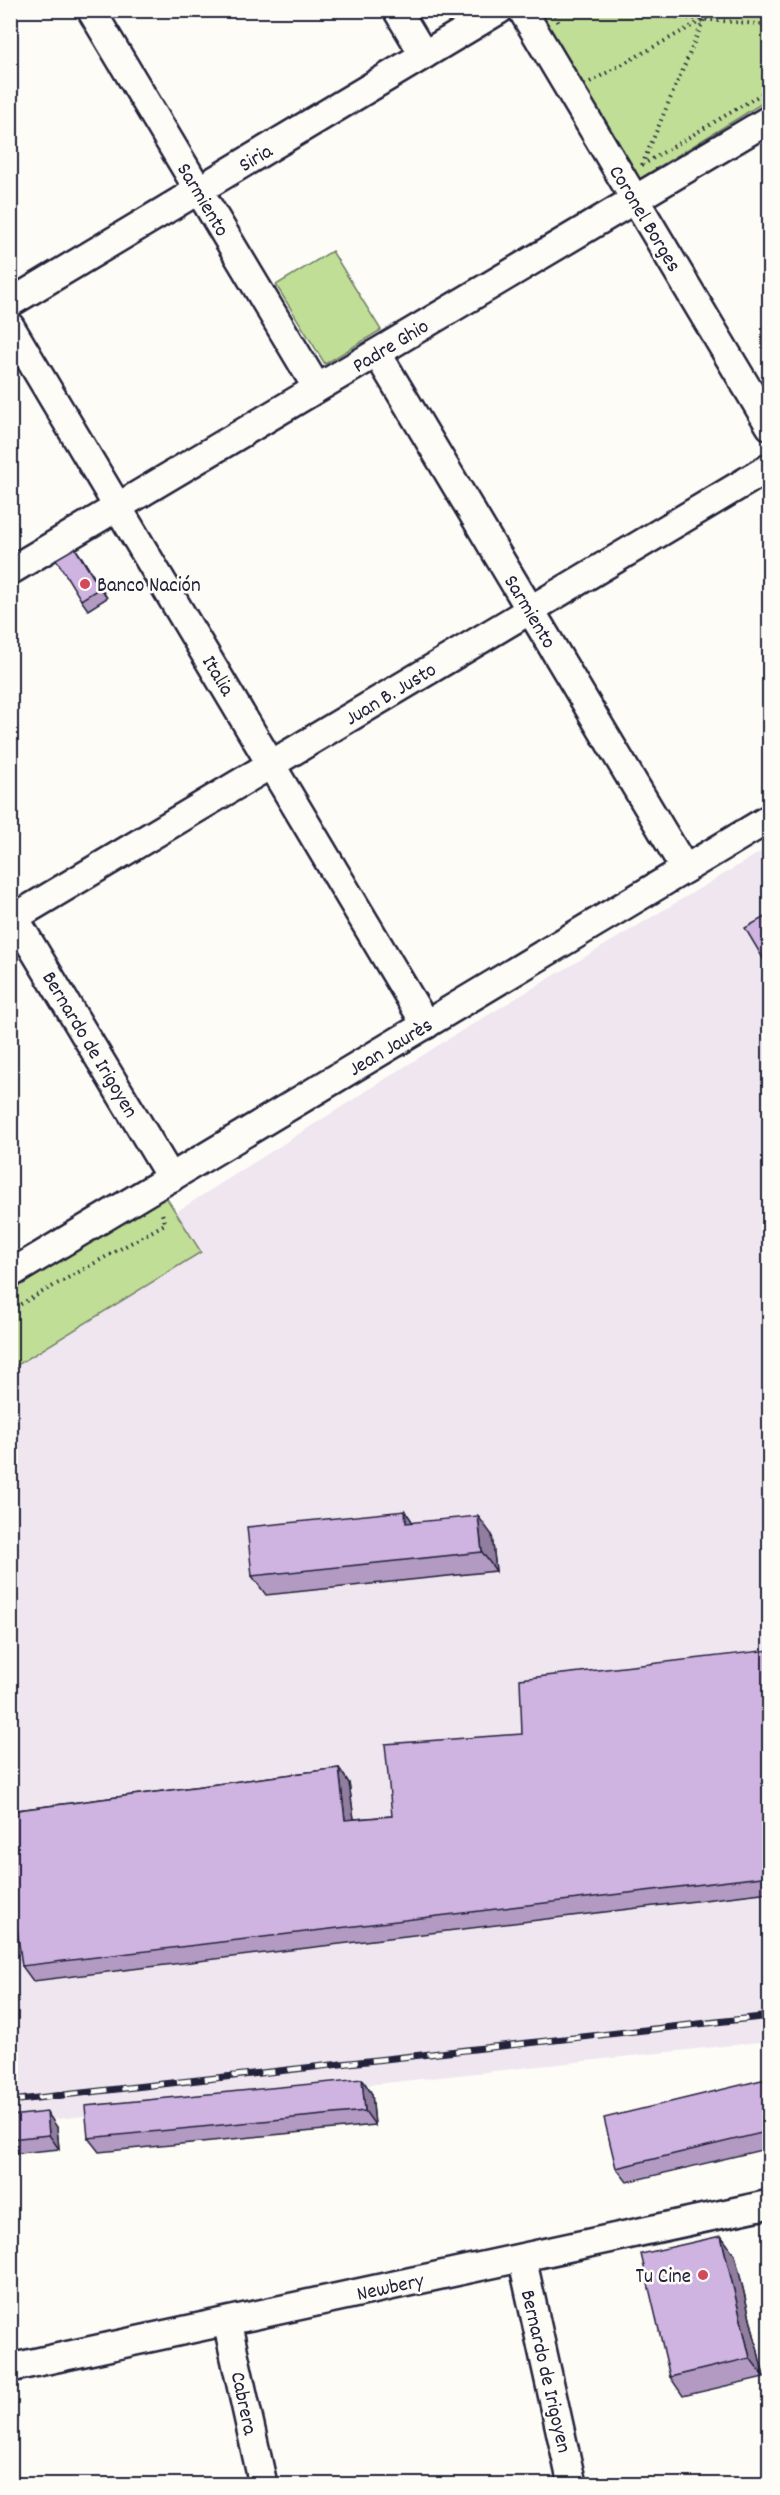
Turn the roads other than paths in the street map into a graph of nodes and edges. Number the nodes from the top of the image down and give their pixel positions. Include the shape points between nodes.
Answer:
1 (91, 10) edge
2 (398, 10) edge
3 (499, 10) edge
4 (522, 10) edge
5 (424, 55) junction
6 (770, 118) edge
7 (199, 191) junction
8 (634, 199) junction
9 (10, 303) edge
10 (10, 326) edge
11 (377, 353) junction
12 (317, 388) junction
13 (770, 426) edge
14 (770, 467) edge
15 (118, 506) junction
16 (10, 572) edge
17 (530, 610) junction
18 (272, 764) junction
19 (770, 818) edge
20 (685, 869) junction
21 (12, 916) edge
22 (426, 1024) junction
23 (163, 1182) junction
24 (10, 1274) edge
25 (770, 2204) edge
26 (522, 2258) junction
27 (227, 2322) junction
28 (10, 2368) edge
29 (263, 2484) edge
30 (572, 2484) edge

1 - 7 street, Sarmiento
2 - 5 street
3 - 5 street, Siria
4 - 8 street, Coronel Borges
5 - 7 street, Siria
6 - 8 street, Padre Ghio
7 - 9 street, Siria
7 - 12 street, Sarmiento
8 - 11 street, Padre Ghio
8 - 13 street, Coronel Borges
10 - 15 street, Italia
11 - 12 street, Padre Ghio
11 - 17 street, Sarmiento
12 - 15 street, Padre Ghio
14 - 17 street, Juan B. Justo
15 - 16 street, Padre Ghio
15 - 18 street, Italia
17 - 18 street, Juan B. Justo
17 - 20 street, Sarmiento
18 - 21 street, Juan B. Justo
18 - 22 street, Italia
19 - 20 street, Jean Jaurès
20 - 22 street, Jean Jaurès
21 - 23 street, Bernardo de Irigoyen
22 - 23 street, Jean Jaurès
23 - 24 street, Jean Jaurès
25 - 26 street, Newbery
26 - 27 street, Newbery
26 - 30 street, Bernardo de Irigoyen
27 - 28 street, Newbery
27 - 29 street, Cabrera

